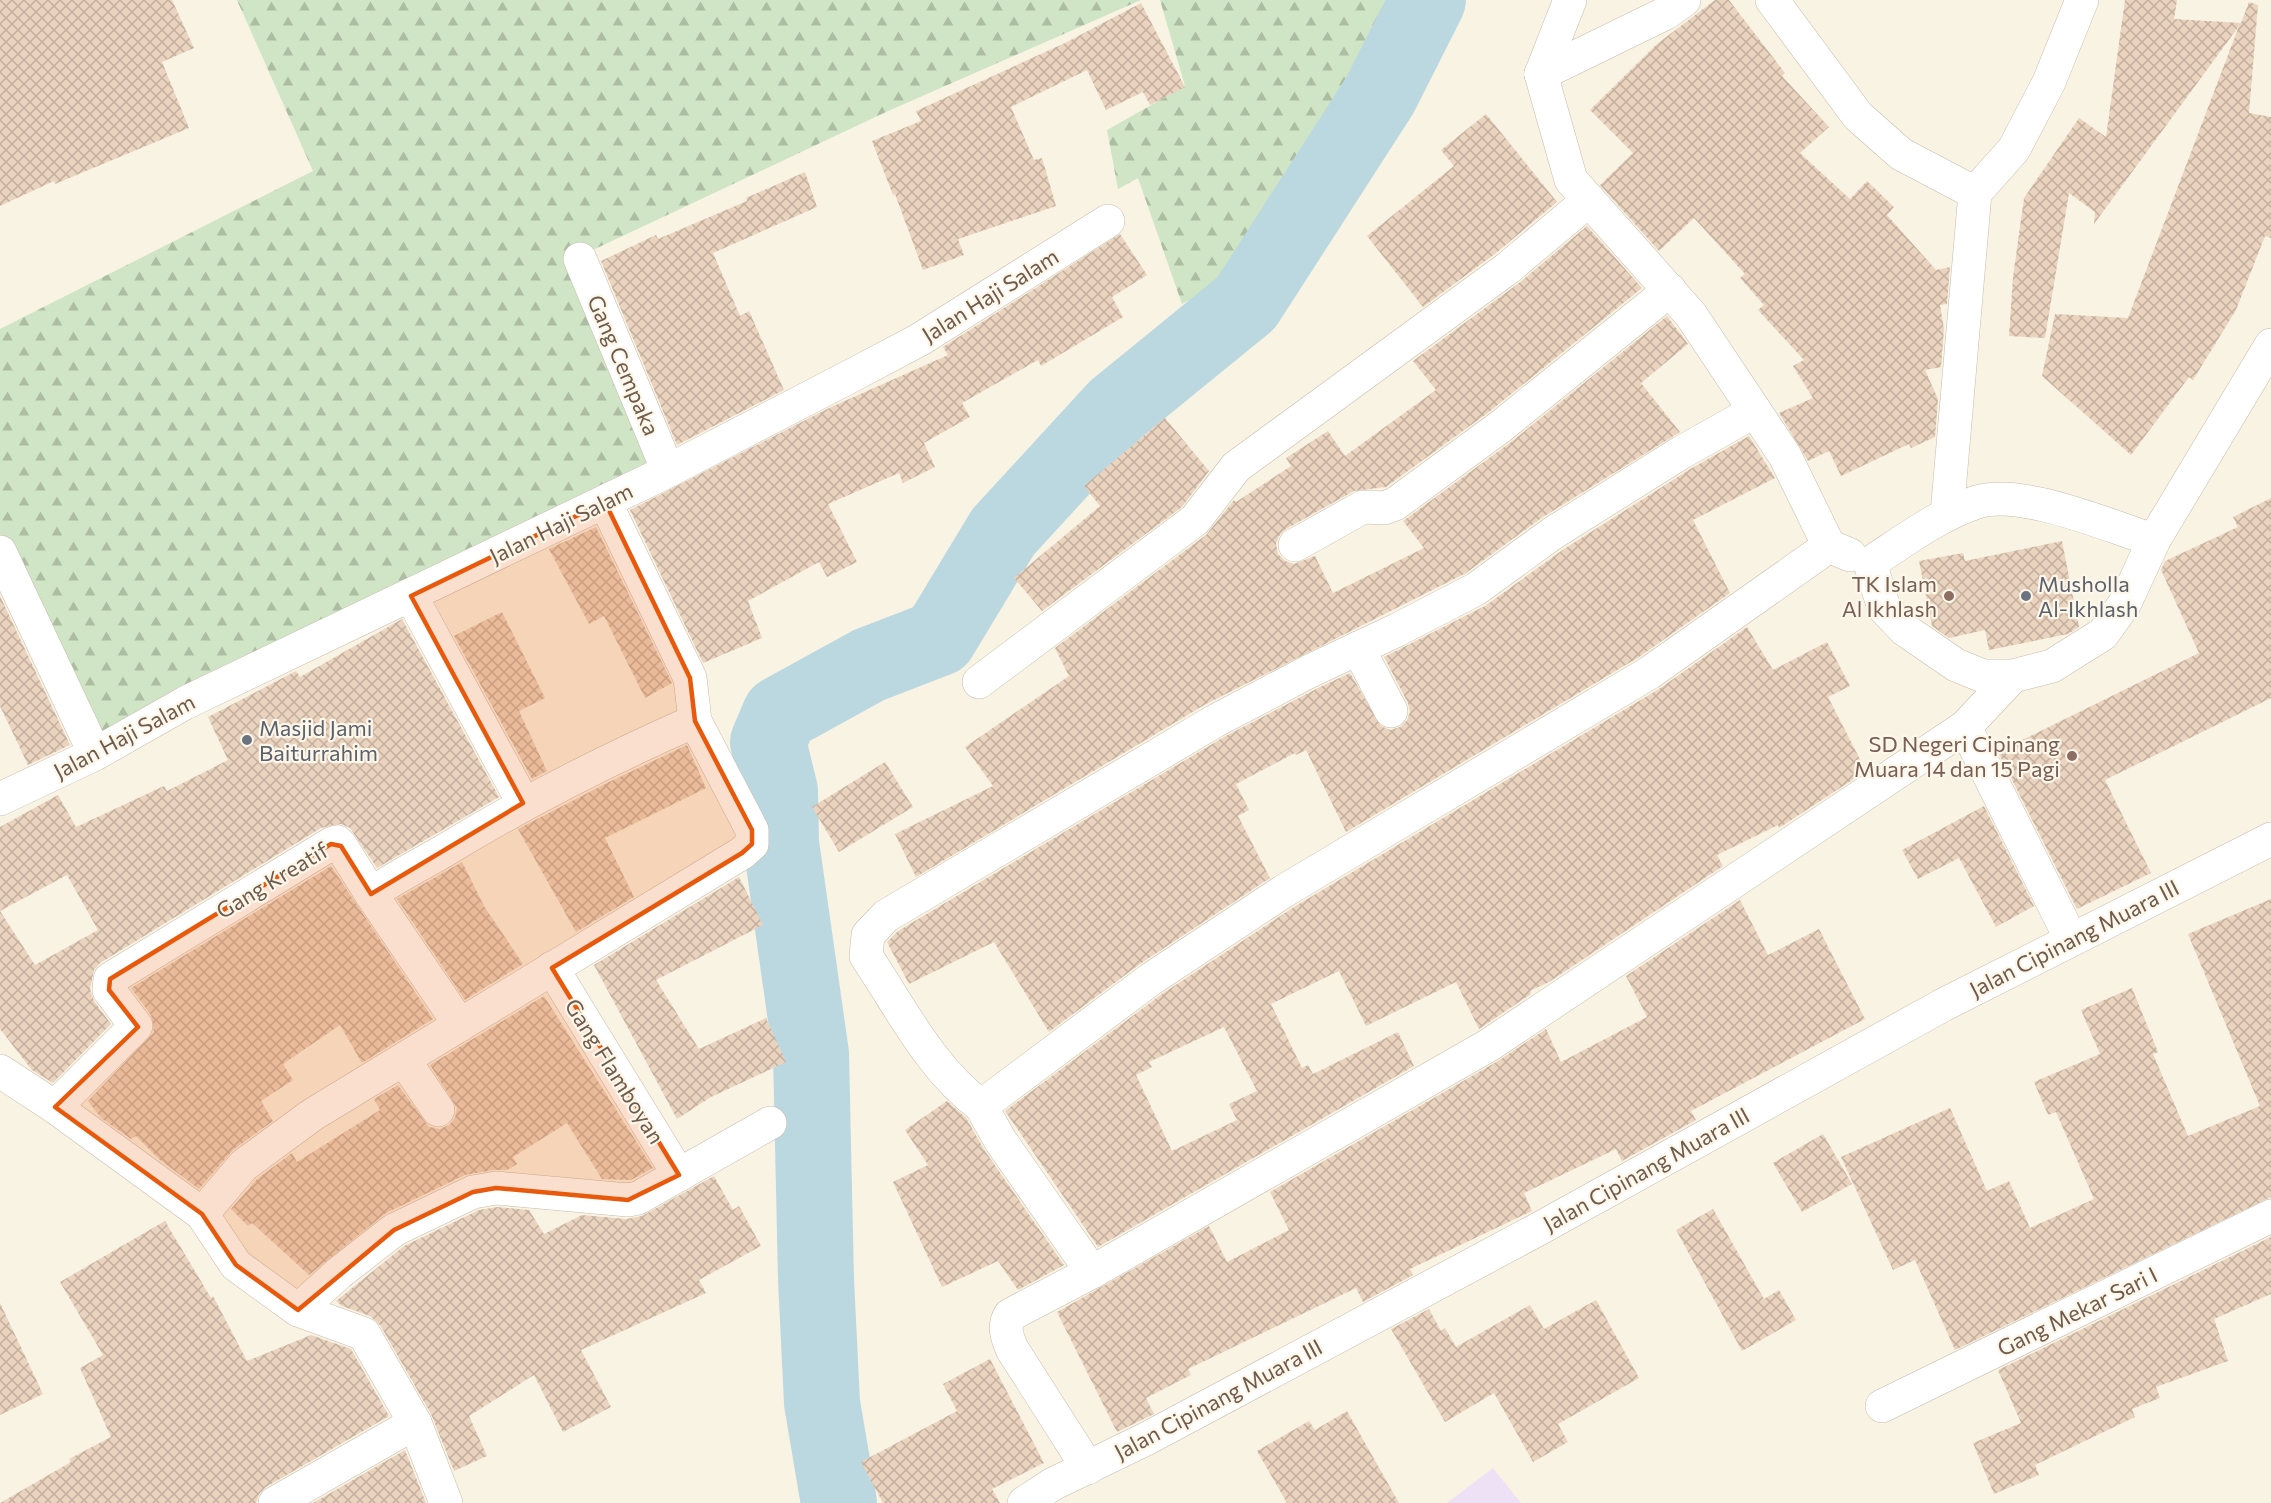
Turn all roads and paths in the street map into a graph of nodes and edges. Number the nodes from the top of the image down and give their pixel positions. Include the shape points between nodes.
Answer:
1 (1570, 0) edge
2 (1684, 0) edge
3 (1772, 0) edge
4 (2082, 0) edge
5 (1541, 74) junction
6 (1975, 193) junction
7 (1589, 200) junction
8 (1108, 221) dead end
9 (580, 259) dead end
10 (1670, 290) junction
11 (2271, 345) edge
12 (1755, 411) junction
13 (668, 471) junction
14 (605, 502) junction
15 (1947, 514) junction
16 (2154, 540) junction
17 (1295, 544) dead end
18 (1829, 546) junction
19 (0, 552) edge
20 (1870, 562) junction
21 (411, 596) junction
22 (1358, 648) junction
23 (2013, 676) junction
24 (979, 682) dead end
25 (1391, 711) dead end
26 (695, 721) junction
27 (1965, 727) junction
28 (95, 754) junction
29 (0, 799) edge
30 (524, 804) junction
31 (2271, 840) edge
32 (371, 894) junction
33 (2071, 939) junction
34 (552, 968) junction
35 (460, 1025) junction
36 (404, 1060) junction
37 (0, 1071) edge
38 (981, 1106) junction
39 (55, 1107) junction
40 (438, 1110) dead end
41 (770, 1123) dead end
42 (679, 1175) junction
43 (202, 1214) junction
44 (2271, 1216) edge
45 (1092, 1272) junction
46 (298, 1310) junction
47 (1882, 1406) dead end
48 (415, 1423) junction
49 (1088, 1468) junction
50 (275, 1503) edge
51 (446, 1503) edge
52 (1023, 1503) edge

1 - 5 street
2 - 5 street via 1666,13
3 - 6 street via 1858,116 1901,154
4 - 6 street via 2033,115 2014,149
5 - 7 street via 1571,180
6 - 15 street
7 - 10 street
7 - 24 street via 1508,268 1236,468 1195,520
8 - 13 street, Jalan Haji Salam via 919,340
9 - 13 street, Gang Cempaka
10 - 12 street
10 - 17 street via 1500,427 1395,504 1363,507
11 - 16 street
12 - 18 street via 1785,456
12 - 22 street via 1553,533 1476,589
13 - 14 street, Jalan Haji Salam
14 - 21 street, Jalan Haji Salam
14 - 26 street via 690,678
15 - 16 street via 1979,502 2013,499
15 - 20 street
16 - 23 street via 2125,603 2103,634 2052,666
18 - 20 street
18 - 38 street via 1649,673 1275,897 1151,979
19 - 28 street
20 - 23 street via 1884,608 1905,630 1956,665 1983,676
21 - 28 street, Jalan Haji Salam via 185,704
21 - 30 street
22 - 25 street
22 - 38 street via 1215,721 886,916 868,935 867,956 938,1065
23 - 27 street
26 - 30 street via 606,760
26 - 34 street via 752,830 752,844
27 - 33 street
27 - 45 street via 1489,1045
28 - 29 street, Jalan Haji Salam
30 - 32 street
31 - 33 street, Jalan Cipinang Muara III
32 - 35 street
32 - 39 street, Gang Kreatif via 337,842 110,979 109,990 136,1026
33 - 49 street, Jalan Cipinang Muara III via 1942,1005 1535,1231
34 - 35 street
34 - 42 street, Gang Flamboyan
35 - 36 street
36 - 40 street
36 - 43 street via 312,1115 244,1165
37 - 39 street
38 - 45 street via 1000,1140
39 - 43 street
41 - 42 street
42 - 46 street via 628,1200 496,1188 474,1192 394,1230
43 - 46 street via 236,1265
44 - 47 street, Gang Mekar Sari I
45 - 49 street via 1010,1315 1006,1322 1012,1349
46 - 48 street via 364,1334
48 - 50 street
48 - 51 street
49 - 52 street, Jalan Cipinang Muara III

